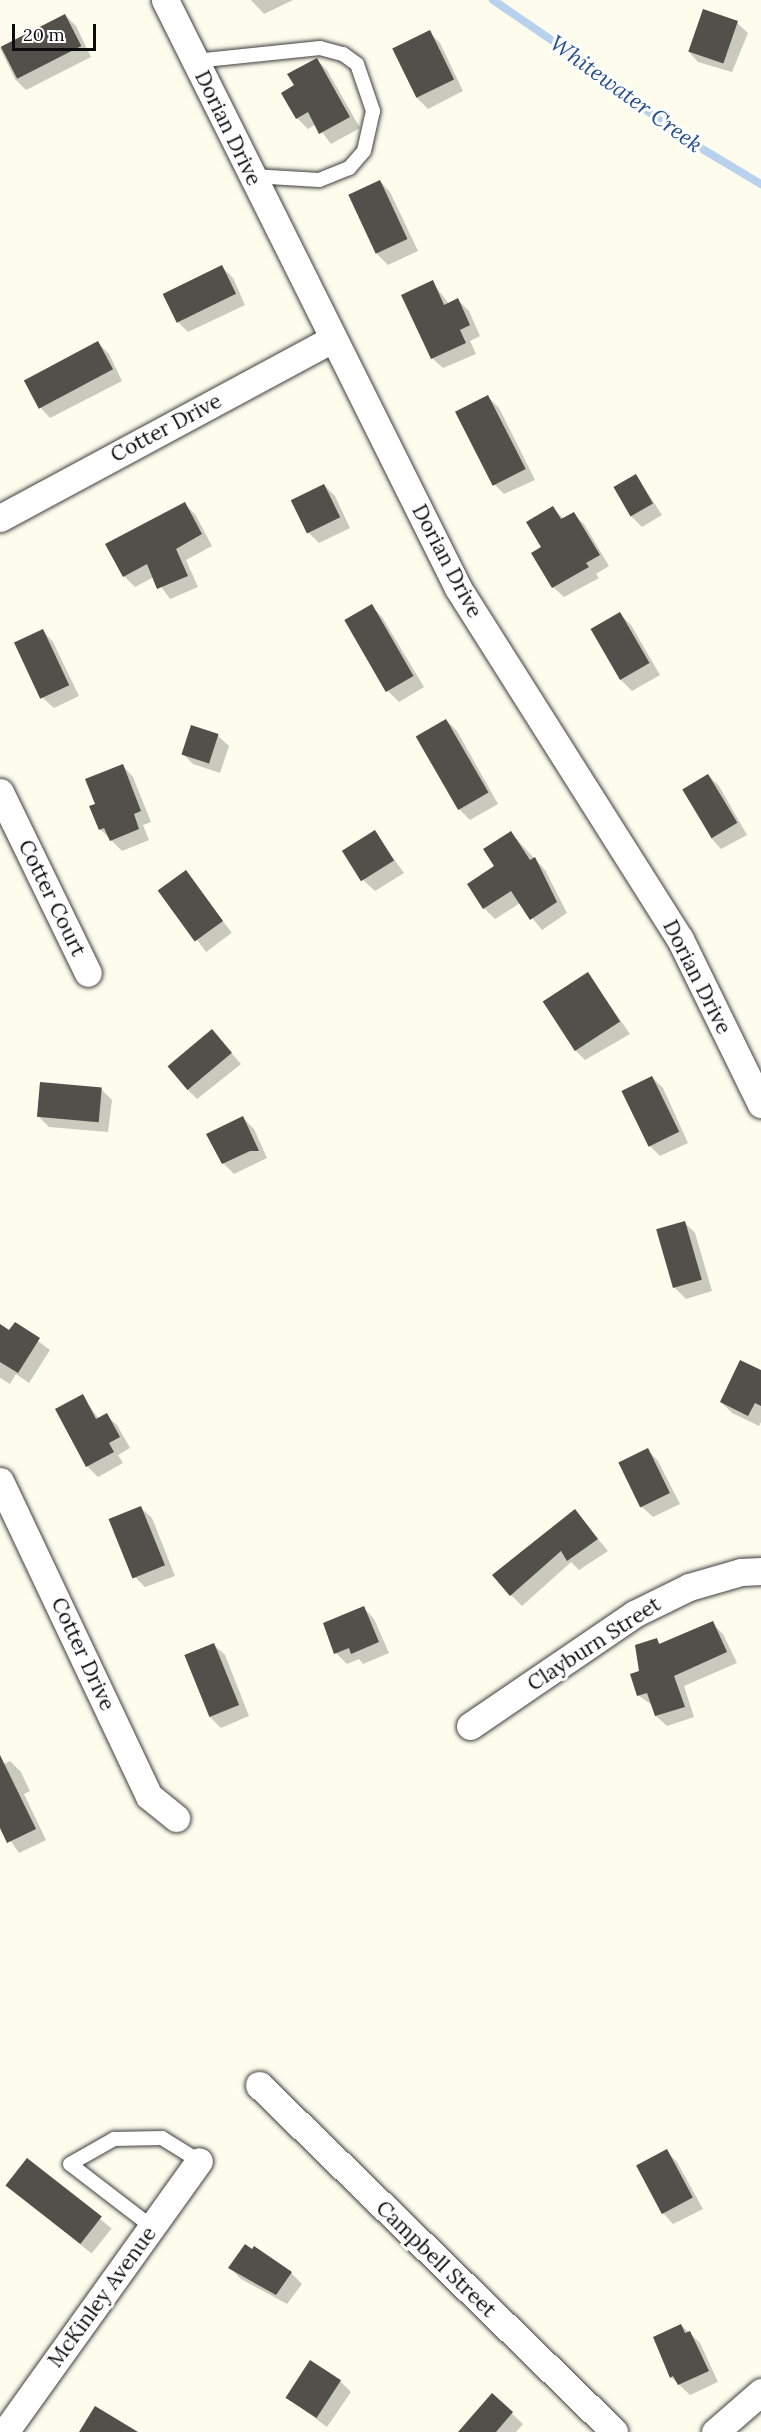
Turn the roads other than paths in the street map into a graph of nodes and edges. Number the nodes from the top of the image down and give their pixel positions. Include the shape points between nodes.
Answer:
1 (165, 0) edge
2 (195, 61) junction
3 (252, 176) junction
4 (332, 339) junction
5 (0, 518) edge
6 (0, 792) edge
7 (88, 973) dead end
8 (761, 1104) edge
9 (0, 1481) edge
10 (761, 1571) edge
11 (470, 1726) dead end
12 (176, 1818) dead end
13 (259, 2085) dead end
14 (199, 2161) joint
15 (152, 2227) junction
16 (761, 2392) edge
17 (5, 2432) edge
18 (614, 2432) edge
19 (715, 2432) edge

1 - 2 street, Dorian Drive
2 - 3 street, Dorian Drive
2 - 3 lane via 320,48 343,54 357,64 374,111 364,151 349,168 319,180
3 - 4 street, Dorian Drive
4 - 5 street, Cotter Drive
4 - 8 street, Dorian Drive via 458,588 680,939
6 - 7 street, Cotter Court
9 - 12 street, Cotter Drive via 149,1796
10 - 11 street, Clayburn Street via 741,1572 689,1587 634,1614
13 - 18 street, Campbell Street
14 - 15 street, McKinley Avenue
14 - 15 lane via 162,2138 114,2139 70,2164
15 - 17 street, McKinley Avenue
16 - 19 street

